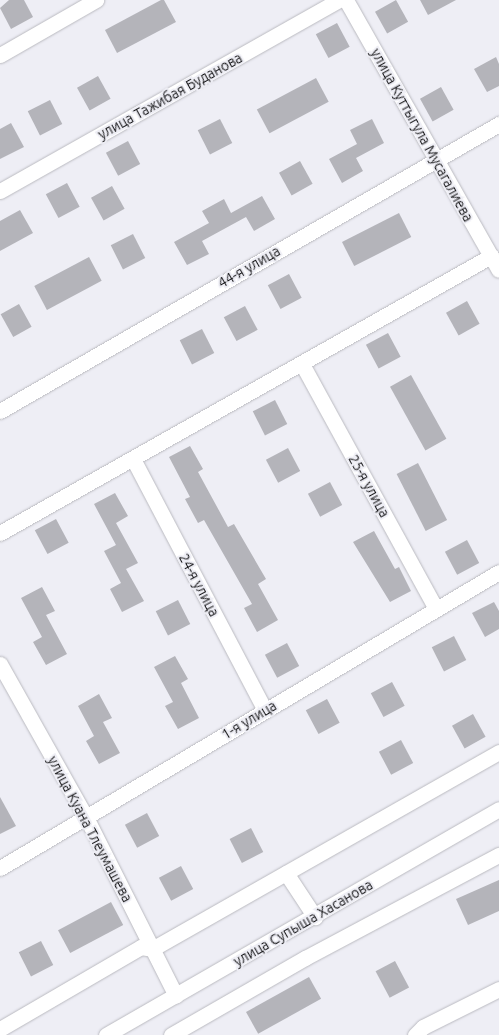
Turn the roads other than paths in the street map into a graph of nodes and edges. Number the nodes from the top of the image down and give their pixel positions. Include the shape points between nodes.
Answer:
1 (96, 0) edge
2 (339, 0) edge
3 (346, 0) edge
4 (0, 55) edge
5 (499, 124) edge
6 (434, 160) junction
7 (0, 191) edge
8 (491, 256) junction
9 (499, 270) edge
10 (302, 364) junction
11 (0, 411) edge
12 (133, 459) junction
13 (0, 533) edge
14 (499, 572) edge
15 (436, 609) junction
16 (0, 664) edge
17 (265, 710) junction
18 (499, 752) edge
19 (499, 809) edge
20 (86, 817) junction
21 (499, 855) edge
22 (0, 868) edge
23 (286, 873) junction
24 (315, 917) junction
25 (152, 949) junction
26 (499, 990) edge
27 (176, 996) junction
28 (0, 1029) edge
29 (106, 1035) edge
30 (170, 1035) edge
31 (415, 1035) edge

1 - 4 street
2 - 7 street, улица Тажибая Буданова
3 - 6 street, улица Куттыгула Мусагалиева
5 - 6 street, 44-я улица
6 - 8 street, улица Куттыгула Мусагалиева
6 - 11 street, 44-я улица
8 - 9 street, улица Куттыгула Мусагалиева
8 - 10 street
10 - 12 street
10 - 15 street, 25-я улица
12 - 13 street
12 - 17 street, 24-я улица
14 - 15 street, 1-я улица
15 - 17 street, 1-я улица
16 - 20 street, улица Куана Тлеумашева
17 - 20 street, 1-я улица
18 - 23 street
19 - 24 street, улица Супыша Хасанова
20 - 22 street, 1-я улица
20 - 25 street, улица Куана Тлеумашева
21 - 30 street via 305,958
23 - 24 street
23 - 25 street
24 - 27 street, улица Супыша Хасанова
25 - 27 street, улица Куана Тлеумашева
25 - 28 street via 141,947
26 - 31 street via 423,1027
27 - 29 street, улица Супыша Хасанова

